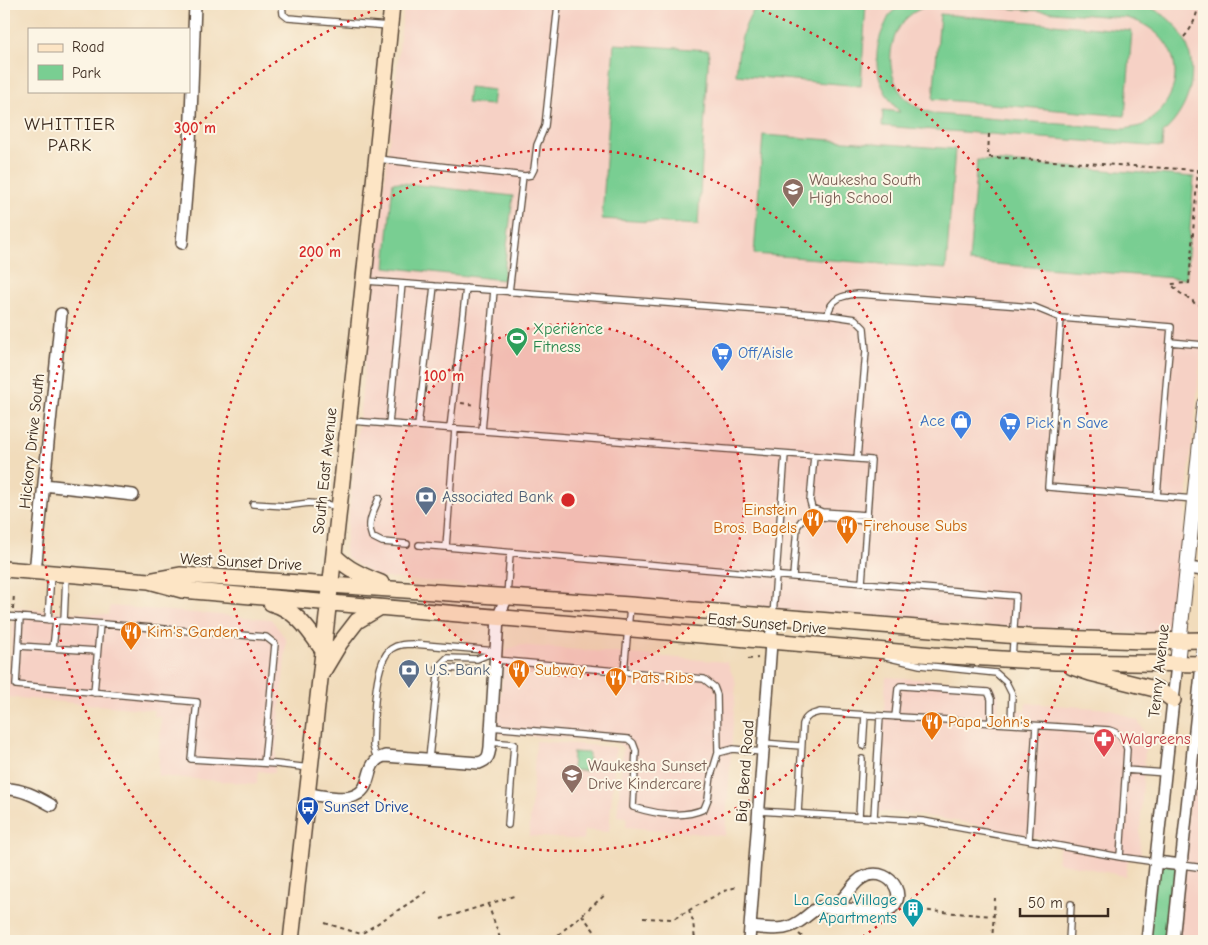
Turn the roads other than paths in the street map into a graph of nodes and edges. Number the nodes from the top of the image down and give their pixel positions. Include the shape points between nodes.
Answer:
1 (195, 4) edge
2 (282, 4) edge
3 (392, 4) edge
4 (558, 4) edge
5 (390, 26) junction
6 (376, 159) junction
7 (523, 176) junction
8 (182, 242) dead end
9 (363, 281) junction
10 (402, 284) junction
11 (434, 286) junction
12 (466, 288) junction
13 (494, 290) junction
14 (509, 292) junction
15 (61, 314) dead end
16 (828, 315) junction
17 (1061, 318) junction
18 (1170, 342) junction
19 (1204, 345) edge
20 (1204, 404) edge
21 (348, 420) junction
22 (389, 424) junction
23 (418, 426) junction
24 (452, 428) junction
25 (482, 430) junction
26 (785, 454) junction
27 (814, 456) junction
28 (857, 459) junction
29 (44, 485) junction
30 (133, 495) dead end
31 (1157, 496) junction
32 (379, 498) dead end
33 (1199, 499) edge
34 (253, 504) dead end
35 (339, 506) junction
36 (867, 518) junction
37 (407, 544) dead end
38 (419, 545) dead end
39 (446, 548) junction
40 (510, 553) junction
41 (334, 555) junction
42 (1186, 568) junction
43 (4, 569) edge
44 (1204, 570) edge
45 (35, 572) junction
46 (51, 573) junction
47 (66, 574) junction
48 (776, 576) junction
49 (793, 577) junction
50 (149, 581) junction
51 (862, 583) junction
52 (331, 584) junction
53 (396, 588) junction
54 (238, 595) junction
55 (507, 596) junction
56 (328, 604) junction
57 (630, 605) junction
58 (379, 608) junction
59 (4, 616) edge
60 (773, 616) junction
61 (20, 617) junction
62 (498, 618) junction
63 (48, 620) junction
64 (56, 620) junction
65 (64, 621) junction
66 (100, 624) junction
67 (627, 629) junction
68 (1013, 636) junction
69 (1204, 640) edge
70 (1179, 641) junction
71 (770, 642) junction
72 (18, 646) junction
73 (1204, 646) edge
74 (53, 648) junction
75 (850, 648) junction
76 (322, 649) junction
77 (98, 651) junction
78 (496, 656) junction
79 (1012, 660) junction
80 (1056, 662) junction
81 (1177, 664) junction
82 (1203, 664) edge
83 (438, 668) junction
84 (624, 671) junction
85 (495, 672) junction
86 (320, 677) junction
87 (94, 693) junction
88 (1173, 700) junction
89 (865, 715) junction
90 (880, 716) junction
91 (895, 717) junction
92 (990, 723) junction
93 (1010, 724) junction
94 (1036, 726) junction
95 (491, 727) junction
96 (490, 742) junction
97 (801, 746) junction
98 (863, 746) dead end
99 (763, 748) junction
100 (718, 753) junction
101 (378, 758) junction
102 (429, 758) junction
103 (862, 759) dead end
104 (264, 763) junction
105 (310, 768) junction
106 (1126, 770) junction
107 (1166, 773) junction
108 (4, 789) edge
109 (307, 794) junction
110 (52, 805) dead end
111 (758, 812) junction
112 (798, 813) junction
113 (859, 816) junction
114 (874, 817) junction
115 (508, 825) dead end
116 (1029, 840) junction
117 (1120, 857) junction
118 (1156, 862) junction
119 (1182, 865) junction
120 (1204, 868) edge
121 (1071, 904) dead end
122 (832, 907) junction
123 (750, 928) junction
124 (291, 941) edge
125 (749, 941) edge
126 (1069, 941) edge
127 (1147, 941) edge
128 (1173, 941) edge

1 - 8 street via 190,144
2 - 5 lane via 283,14 288,18
3 - 5 main road, South East Avenue
4 - 7 lane via 545,126 536,150 533,172
5 - 6 main road, South East Avenue
6 - 7 lane
6 - 9 main road, South East Avenue
7 - 14 lane
9 - 10 lane
9 - 21 main road, South East Avenue
10 - 11 lane
10 - 22 lane
11 - 12 lane
11 - 23 lane
12 - 13 lane
12 - 24 lane
13 - 14 lane
13 - 25 lane
14 - 16 lane
15 - 29 street, Hickory Drive South
16 - 17 lane via 832,303 838,298 858,294 1034,308
16 - 28 lane via 855,319 864,328
17 - 18 lane via 1171,328
17 - 31 lane via 1048,487
18 - 19 lane
18 - 31 lane
20 - 33 street, Tenny Avenue
21 - 22 lane
21 - 35 main road, South East Avenue
22 - 23 lane
23 - 24 lane
24 - 25 lane
24 - 39 lane
25 - 26 lane
26 - 27 lane
26 - 48 lane
27 - 28 lane
27 - 36 lane via 812,508
28 - 36 lane via 871,460
29 - 30 street
29 - 45 street, Hickory Drive South
31 - 33 lane
32 - 37 lane via 370,517 372,537 382,542
33 - 42 street, Tenny Avenue
34 - 35 lane
35 - 41 main road, South East Avenue
36 - 49 lane via 804,518 797,527
36 - 51 lane
38 - 39 lane
39 - 40 lane
40 - 48 lane
40 - 55 lane
41 - 52 main road, South East Avenue
41 - 53 main road via 364,577
42 - 44 street
42 - 70 street, Tenny Avenue
43 - 45 main road, West Sunset Drive
45 - 46 main road, West Sunset Drive
46 - 47 main road, West Sunset Drive
46 - 63 lane
47 - 50 main road, West Sunset Drive
47 - 65 lane
48 - 49 lane
48 - 60 lane
49 - 51 lane
50 - 52 main road, West Sunset Drive via 180,575
50 - 54 main road, West Sunset Drive via 182,590
51 - 68 lane via 1016,596
52 - 53 main road, East Sunset Drive
52 - 56 main road, South East Avenue
53 - 55 main road, East Sunset Drive
54 - 56 main road, West Sunset Drive
54 - 76 main road via 279,605 293,613 306,625
55 - 57 main road, East Sunset Drive
55 - 62 street
56 - 58 main road, East Sunset Drive
56 - 76 main road, South East Avenue
57 - 60 main road, East Sunset Drive
57 - 67 lane
58 - 62 main road, East Sunset Drive
58 - 86 main road via 357,621
59 - 61 lane
60 - 68 main road, East Sunset Drive
60 - 71 street, Big Bend Road
61 - 63 lane
61 - 72 lane
62 - 67 main road, East Sunset Drive
62 - 78 street
63 - 64 lane
64 - 65 lane
64 - 74 lane
65 - 66 lane
66 - 77 lane
66 - 104 lane via 266,637 275,644
67 - 71 main road, East Sunset Drive
67 - 84 lane
68 - 70 main road, East Sunset Drive
68 - 79 lane
69 - 70 main road, East Sunset Drive
70 - 81 street, Tenny Avenue
71 - 75 main road, East Sunset Drive
71 - 99 street, Big Bend Road
72 - 74 lane
72 - 87 lane via 16,685
73 - 82 street
74 - 77 lane
75 - 79 main road, East Sunset Drive
75 - 93 lane via 920,665 996,673 1012,694
76 - 86 main road, South East Avenue
77 - 87 lane
78 - 83 lane via 447,658
78 - 84 lane
78 - 85 street
78 - 101 lane via 414,644 392,648 383,659 378,681 373,746
79 - 80 main road, East Sunset Drive
80 - 81 main road, East Sunset Drive
80 - 88 main road via 1159,690
81 - 82 main road, East Sunset Drive
81 - 88 street, Tenny Avenue
82 - 119 street
83 - 85 lane
83 - 102 lane
84 - 100 lane via 697,677 710,683 717,695
85 - 95 street
86 - 105 main road, South East Avenue
87 - 104 lane via 197,702 191,759
88 - 107 street, Tenny Avenue
89 - 90 lane
89 - 97 lane via 820,712 809,715 803,724
89 - 98 lane
90 - 91 lane
90 - 114 lane
91 - 92 lane
91 - 92 lane via 898,690 904,686 988,692 991,699
92 - 93 lane
93 - 94 lane
94 - 106 lane via 1114,732 1125,742
94 - 116 lane
95 - 96 street
95 - 100 lane via 628,738 636,751 634,807 648,812 677,815 704,809
96 - 102 street via 489,756 483,762
96 - 115 lane via 514,744
97 - 99 lane
97 - 112 lane
99 - 100 lane
99 - 111 street, Big Bend Road
101 - 102 street via 391,755
101 - 109 street via 372,766 366,788 357,795 347,798
103 - 113 lane
104 - 105 lane
105 - 109 main road, South East Avenue
106 - 107 lane
106 - 117 lane
107 - 118 street, Tenny Avenue
108 - 110 street via 32,794
109 - 124 main road, South East Avenue
111 - 112 lane
111 - 123 street, Big Bend Road
112 - 113 lane
113 - 114 lane
114 - 116 lane via 923,821
116 - 117 lane
117 - 118 lane
118 - 119 street
118 - 127 street, Tenny Avenue
119 - 120 lane
119 - 128 street
121 - 126 lane
122 - 122 street via 883,912 896,902 898,891 888,878 869,875 860,879 842,901
122 - 123 street via 814,909 792,926
123 - 125 street, Big Bend Road

